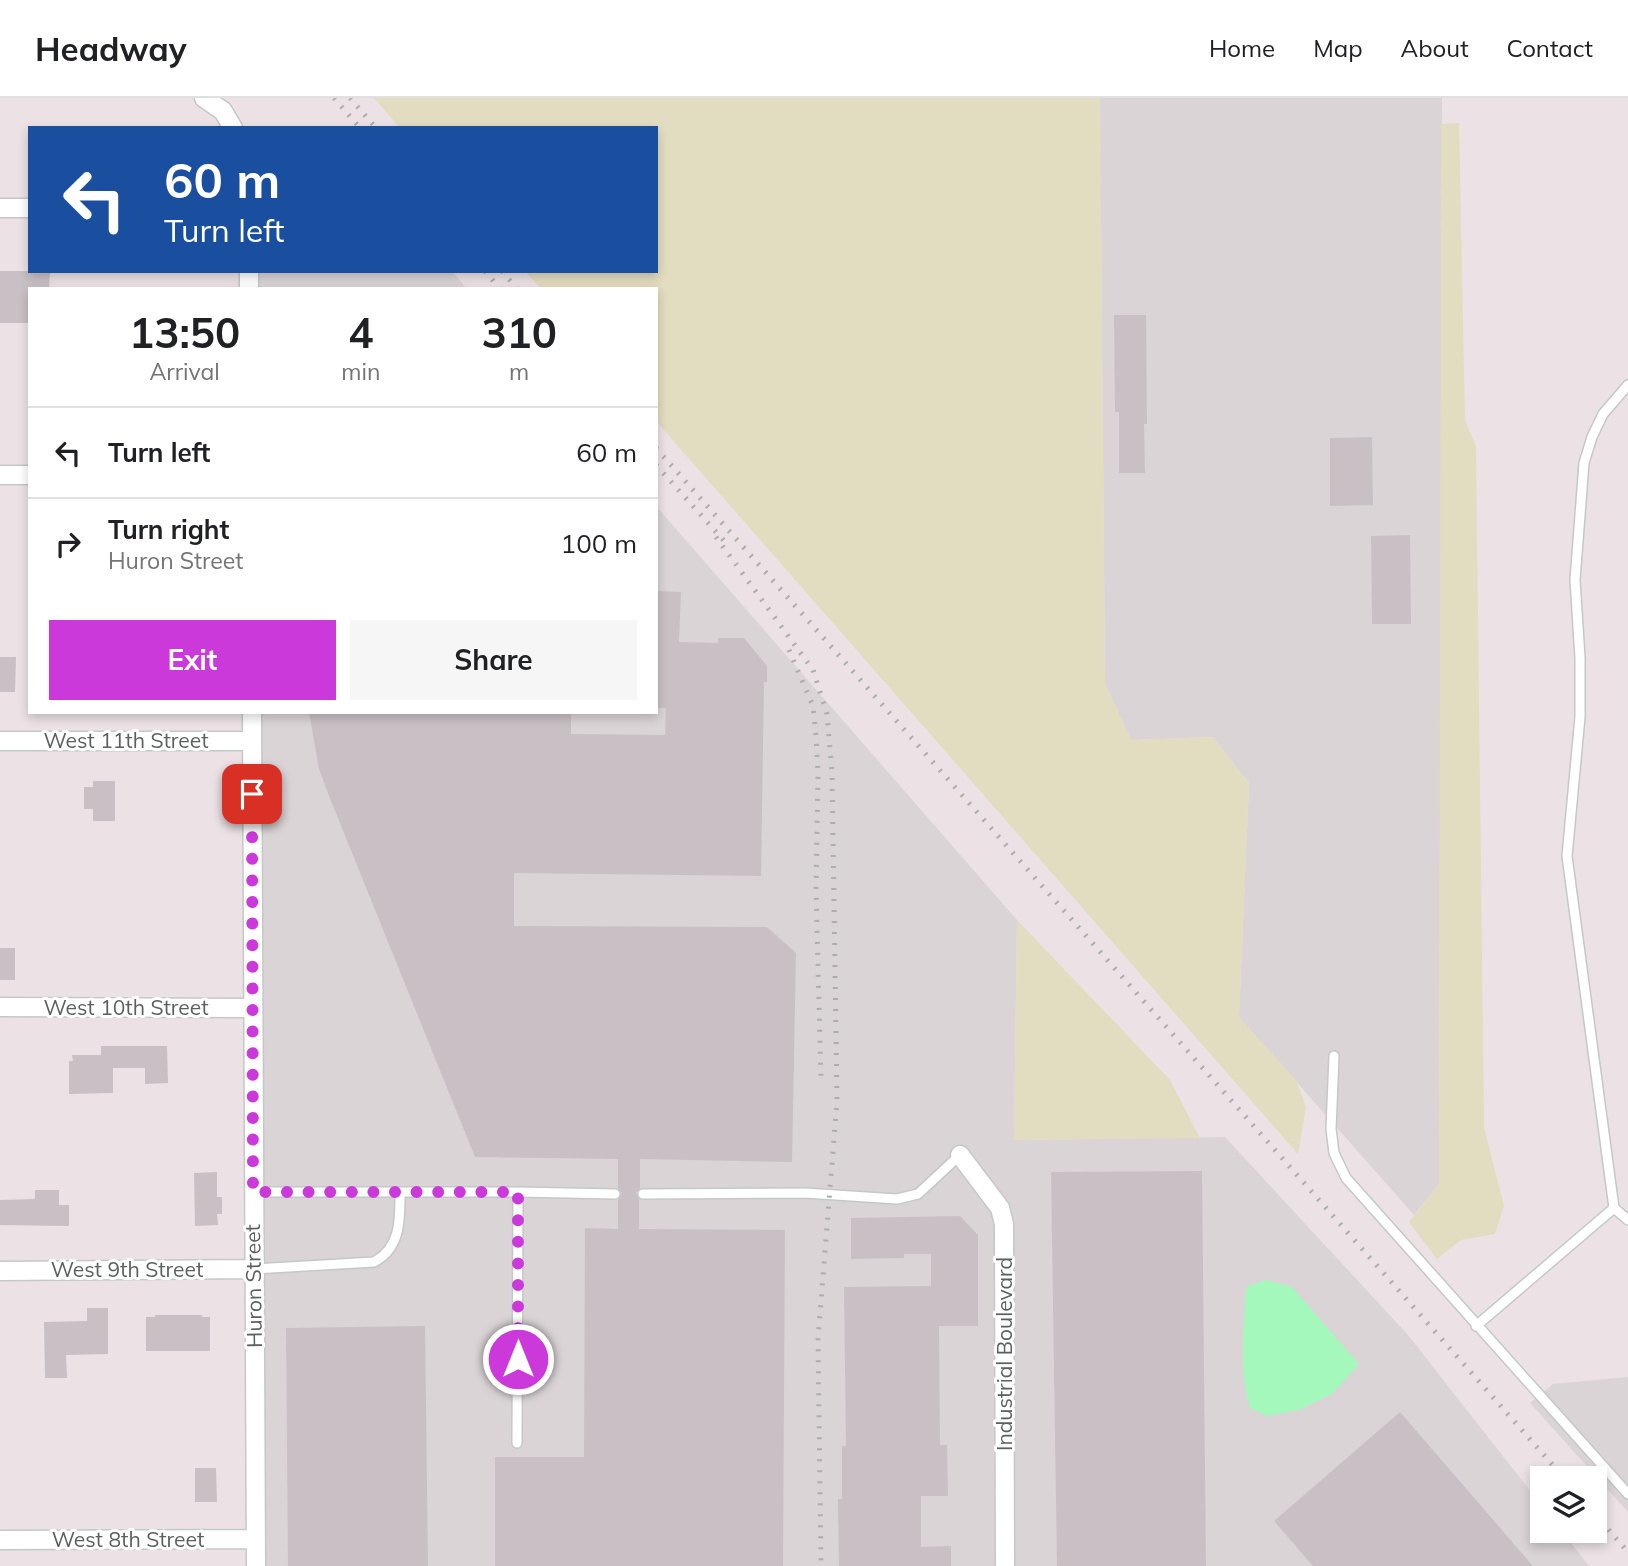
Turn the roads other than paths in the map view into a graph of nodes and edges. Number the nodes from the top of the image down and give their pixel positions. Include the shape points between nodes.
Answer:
1 (205, 98) edge
2 (232, 126) edge
3 (0, 208) edge
4 (28, 208) edge
5 (1628, 386) edge
6 (0, 475) edge
7 (28, 475) edge
8 (252, 714) edge
9 (0, 741) edge
10 (252, 741) junction
11 (0, 1007) edge
12 (253, 1008) junction
13 (1334, 1056) dead end
14 (960, 1156) joint
15 (253, 1192) junction
16 (400, 1192) junction
17 (518, 1192) junction
18 (615, 1194) dead end
19 (643, 1194) dead end
20 (1614, 1208) junction
21 (1628, 1220) edge
22 (254, 1269) junction
23 (0, 1271) edge
24 (1476, 1326) junction
25 (517, 1443) dead end
26 (1628, 1494) edge
27 (256, 1539) junction
28 (0, 1540) edge
29 (256, 1566) edge
30 (1005, 1566) edge

1 - 2 street via 223,111
3 - 4 street
5 - 20 lane via 1603,414 1584,463 1575,580 1580,717 1567,856
6 - 7 street
8 - 10 street, Huron Street
9 - 10 street, West 11th Street
10 - 12 street, Huron Street
11 - 12 street, West 10th Street
12 - 15 street, Huron Street
13 - 24 lane via 1331,1129 1334,1153 1346,1178
14 - 19 lane via 918,1194 897,1199 805,1193
14 - 30 street, Industrial Boulevard via 1000,1208 1004,1224
15 - 16 lane
15 - 22 street, Huron Street
16 - 17 lane
16 - 22 lane via 399,1230 386,1256 374,1262
17 - 18 lane
17 - 25 lane
20 - 21 lane
20 - 24 lane
22 - 23 street, West 9th Street
22 - 27 street, Huron Street
24 - 26 lane
27 - 28 street, West 8th Street
27 - 29 street, Huron Street

